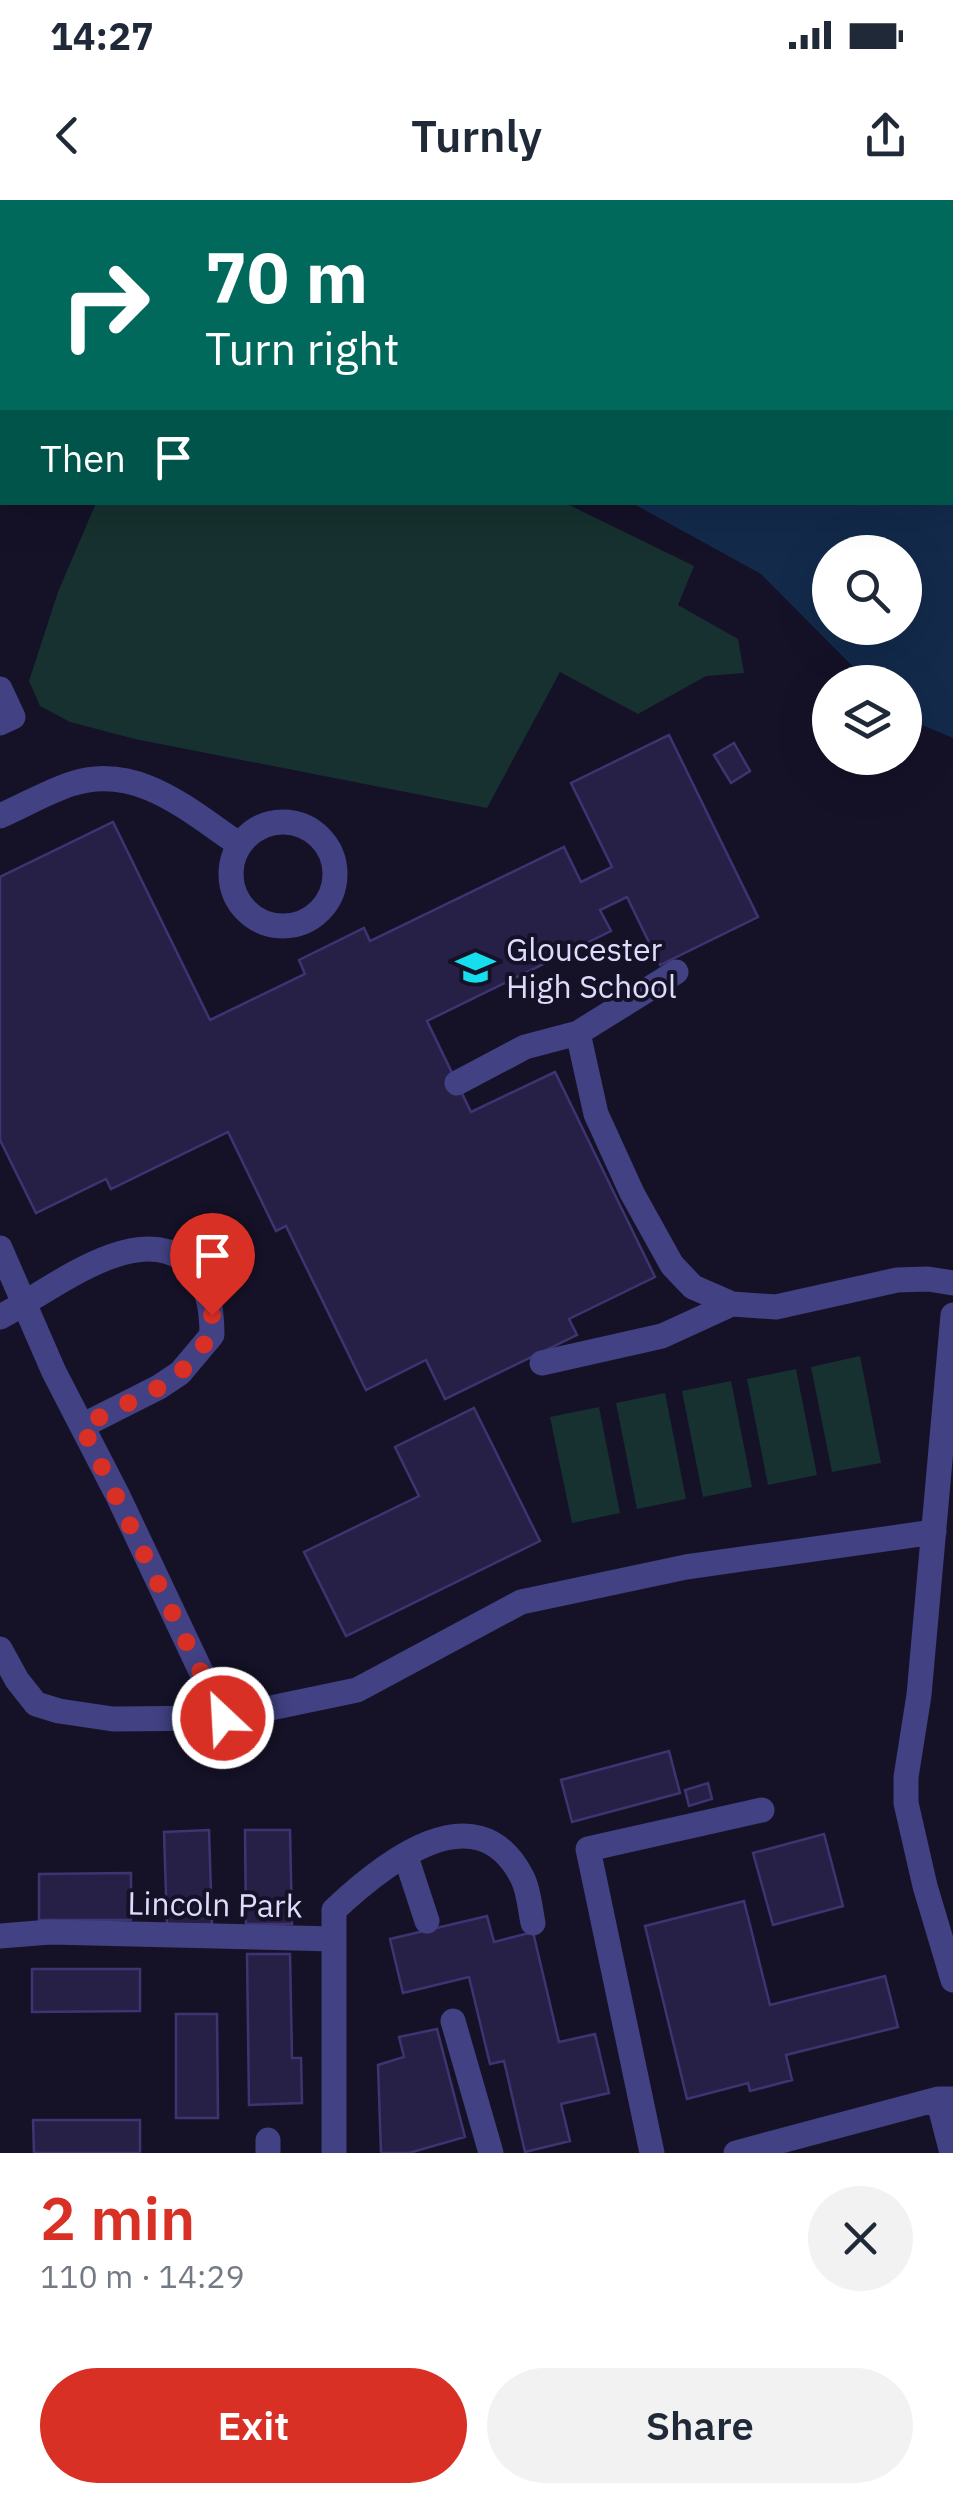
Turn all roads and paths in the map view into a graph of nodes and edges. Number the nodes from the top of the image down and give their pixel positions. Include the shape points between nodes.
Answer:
1 (0, 689) edge
2 (0, 724) edge
3 (0, 816) edge
4 (240, 845) junction
5 (676, 972) dead end
6 (578, 1033) junction
7 (457, 1083) dead end
8 (0, 1248) edge
9 (953, 1284) edge
10 (25, 1304) junction
11 (732, 1304) junction
12 (953, 1314) edge
13 (0, 1317) edge
14 (542, 1363) dead end
15 (82, 1426) junction
16 (934, 1532) junction
17 (0, 1649) edge
18 (223, 1718) junction
19 (762, 1810) dead end
20 (406, 1856) junction
21 (427, 1921) dead end
22 (534, 1923) dead end
23 (0, 1936) edge
24 (334, 1939) junction
25 (953, 1980) edge
26 (454, 2021) dead end
27 (945, 2099) edge
28 (334, 2153) edge
29 (491, 2153) edge
30 (652, 2153) edge
31 (736, 2153) edge
32 (952, 2153) edge

1 - 2 street via 13,717
3 - 4 street via 70,784 122,779 160,791
4 - 4 street via 232,884 255,917 294,924 327,902 334,863 312,830 273,823
5 - 6 street
6 - 7 street via 525,1048
6 - 11 street via 596,1114 672,1265 693,1288
8 - 10 street
9 - 11 street via 897,1280 776,1307
10 - 13 street
10 - 15 street
10 - 15 street via 81,1270 149,1248 174,1253 205,1286 212,1335 180,1373
11 - 14 street via 662,1336
12 - 16 street
15 - 18 street
16 - 18 street via 686,1567 521,1602 357,1690
16 - 25 street via 906,1803
17 - 18 street via 36,1704 113,1720
19 - 30 street via 588,1849
20 - 21 street
20 - 22 street via 453,1834 484,1838 505,1851 524,1880
20 - 24 street via 366,1879 334,1910
23 - 24 street, Lincoln Park
24 - 28 street, Lincoln Park
26 - 29 street
27 - 31 street
27 - 32 street

